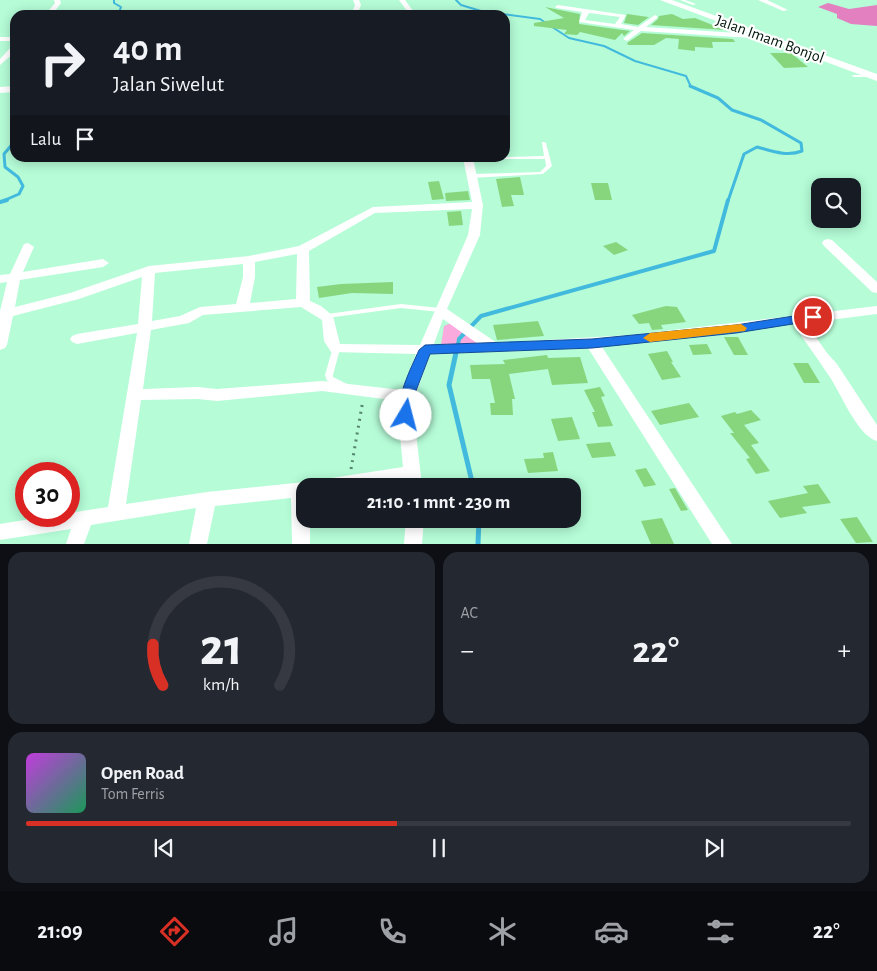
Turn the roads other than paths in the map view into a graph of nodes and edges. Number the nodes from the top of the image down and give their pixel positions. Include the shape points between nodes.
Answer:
1 (664, 0) edge
2 (682, 0) edge
3 (761, 0) edge
4 (694, 4) dead end
5 (558, 7) dead end
6 (785, 10) dead end
7 (586, 12) junction
8 (655, 17) dead end
9 (616, 26) junction
10 (640, 29) junction
11 (766, 37) junction
12 (627, 39) dead end
13 (10, 55) edge
14 (0, 63) edge
15 (854, 76) dead end
16 (875, 77) edge
17 (544, 143) dead end
18 (547, 157) junction
19 (510, 158) edge
20 (469, 162) edge
21 (472, 176) junction
22 (478, 205) junction
23 (828, 243) dead end
24 (28, 247) dead end
25 (303, 249) junction
26 (249, 260) junction
27 (104, 262) dead end
28 (149, 270) junction
29 (14, 278) junction
30 (0, 279) edge
31 (877, 289) edge
32 (303, 302) junction
33 (242, 307) junction
34 (440, 310) junction
35 (877, 310) edge
36 (4, 315) edge
37 (327, 316) junction
38 (797, 319) junction
39 (145, 326) junction
40 (77, 338) dead end
41 (592, 343) junction
42 (0, 345) edge
43 (492, 347) junction
44 (336, 349) junction
45 (425, 350) junction
46 (347, 388) junction
47 (136, 395) junction
48 (407, 396) junction
49 (877, 435) edge
50 (413, 478) edge
51 (296, 491) edge
52 (208, 499) junction
53 (116, 513) junction
54 (84, 519) junction
55 (301, 528) edge
56 (414, 528) edge
57 (0, 532) edge
58 (75, 544) edge
59 (198, 544) edge
60 (301, 544) edge
61 (413, 544) edge
62 (723, 544) edge

1 - 11 main road, Jalan Imam Bonjol
2 - 4 lane
3 - 6 street
5 - 7 street
7 - 9 street via 581,21 594,26
7 - 9 street via 624,16
8 - 10 street
9 - 10 street
10 - 11 street via 674,36
10 - 12 street
11 - 16 main road, Jalan Imam Bonjol
13 - 14 street
15 - 16 lane
17 - 18 lane
18 - 19 lane
18 - 21 lane via 549,166 541,173
20 - 21 street
21 - 22 street
22 - 25 street via 373,210
22 - 34 street via 474,235
23 - 31 street
24 - 29 street
25 - 26 street
25 - 32 street
26 - 28 street
26 - 33 street via 249,277
27 - 29 street
28 - 36 street via 74,296
28 - 39 street
29 - 30 street
29 - 36 street
32 - 33 street
32 - 37 street via 320,309
33 - 39 street via 200,311 184,320
34 - 37 lane via 401,306
34 - 43 street
34 - 45 street
35 - 38 street
36 - 42 street
37 - 44 street
38 - 41 street via 736,329
38 - 49 street via 867,426
39 - 40 street
39 - 47 street
41 - 43 street
41 - 62 street
43 - 45 street
44 - 45 street
44 - 46 lane via 328,375
45 - 48 street
46 - 47 street via 322,386 225,394
46 - 48 street
47 - 53 street
48 - 50 street
51 - 52 street
52 - 53 street
52 - 59 street
53 - 54 street
54 - 57 street
54 - 58 street
55 - 60 street
56 - 61 street

